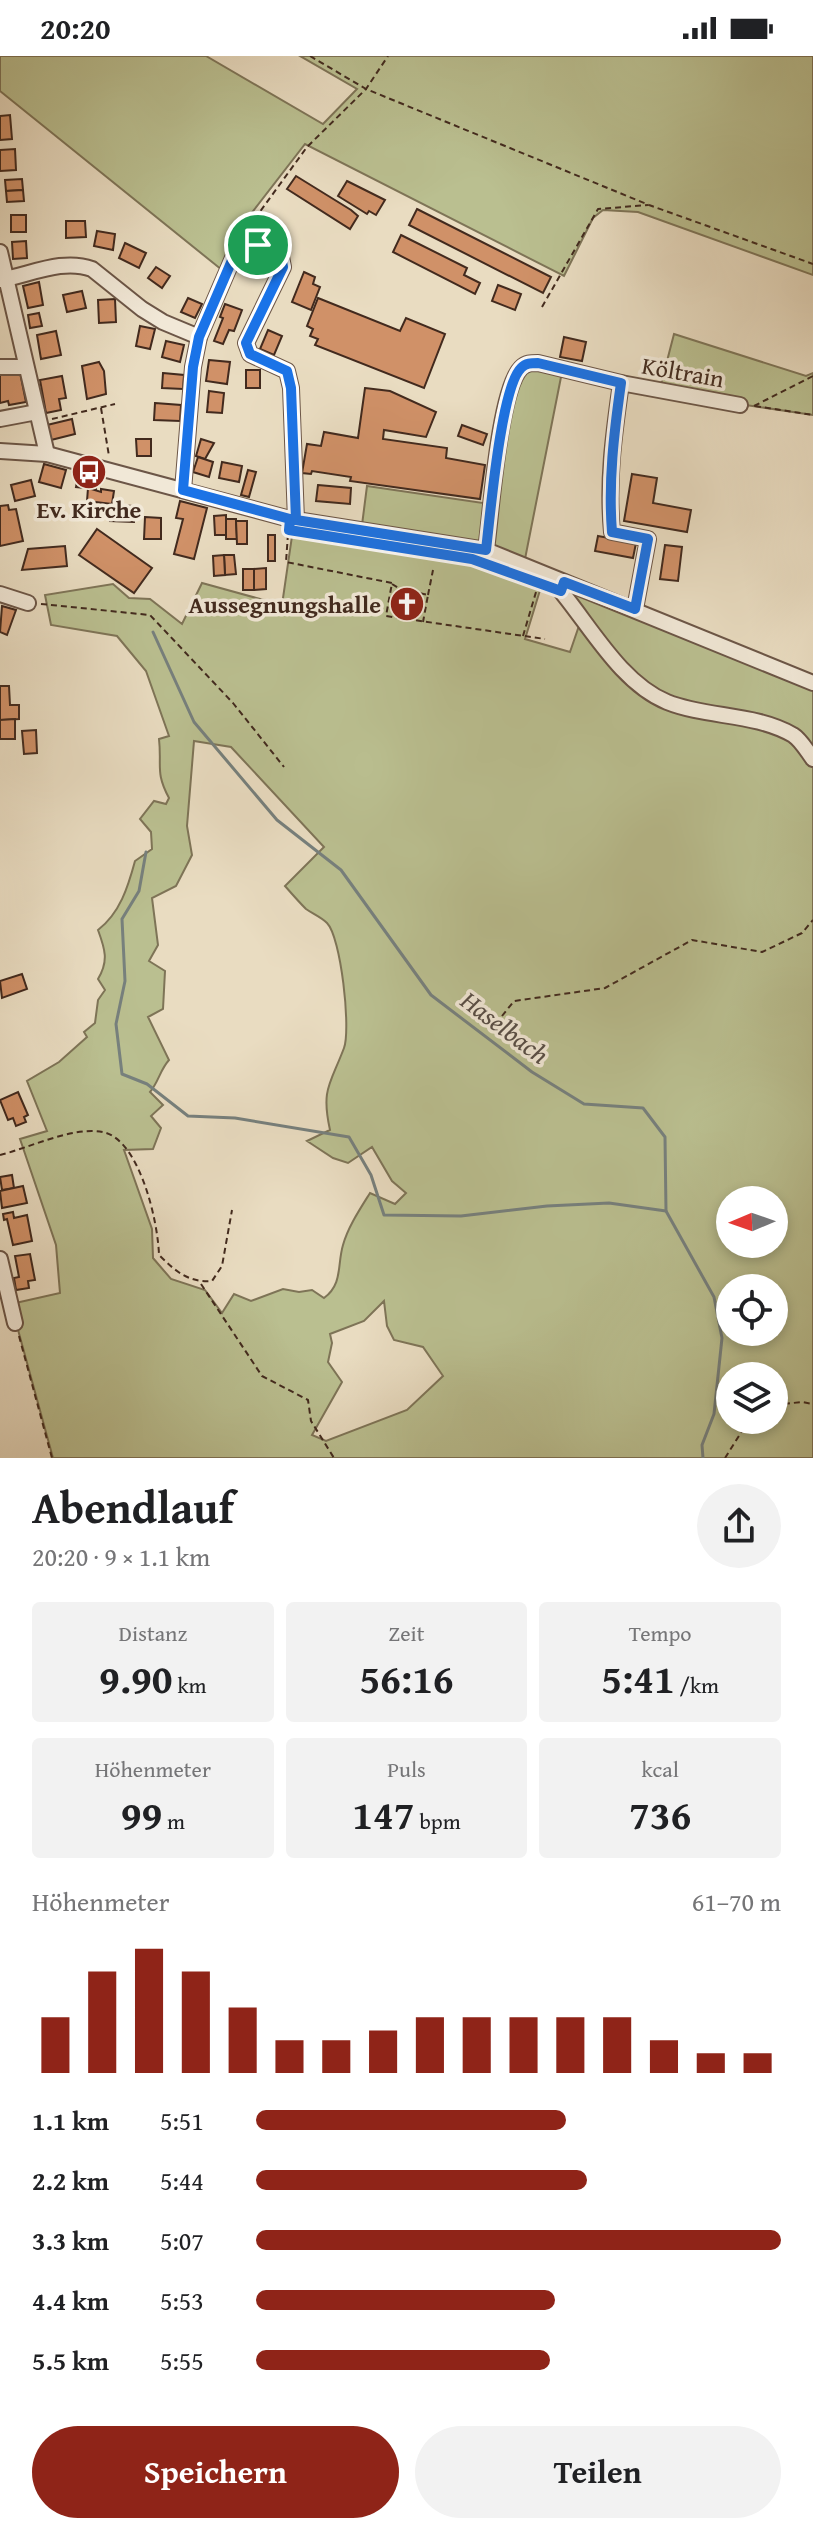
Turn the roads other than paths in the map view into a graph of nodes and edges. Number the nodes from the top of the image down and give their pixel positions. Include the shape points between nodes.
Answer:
1 (0, 252) edge
2 (2, 279) edge
3 (199, 337) junction
4 (0, 367) edge
5 (26, 367) junction
6 (621, 383) junction
7 (740, 405) dead end
8 (38, 417) junction
9 (0, 419) edge
10 (0, 451) edge
11 (47, 454) junction
12 (183, 490) junction
13 (293, 519) junction
14 (486, 550) junction
15 (564, 582) junction
16 (0, 594) edge
17 (28, 603) road end
18 (635, 609) junction
19 (813, 683) edge
20 (813, 759) edge
21 (0, 1259) edge
22 (15, 1323) road end

1 - 2 street
2 - 3 street via 83,265 163,322
2 - 5 street
3 - 12 street
3 - 13 street via 233,258 258,245 281,257 283,267 246,343 250,354 287,371
4 - 5 street
5 - 8 street
6 - 7 street, Költrain
6 - 14 street, Költrain via 538,363 518,370 496,463
6 - 18 street via 609,501 612,532 648,539
8 - 9 street
8 - 11 street
10 - 11 street
11 - 12 street
12 - 13 street
13 - 14 street
14 - 15 street
15 - 18 street
15 - 20 street via 561,591 642,687 665,701 748,719 795,736
16 - 17 street
18 - 19 street
21 - 22 street

